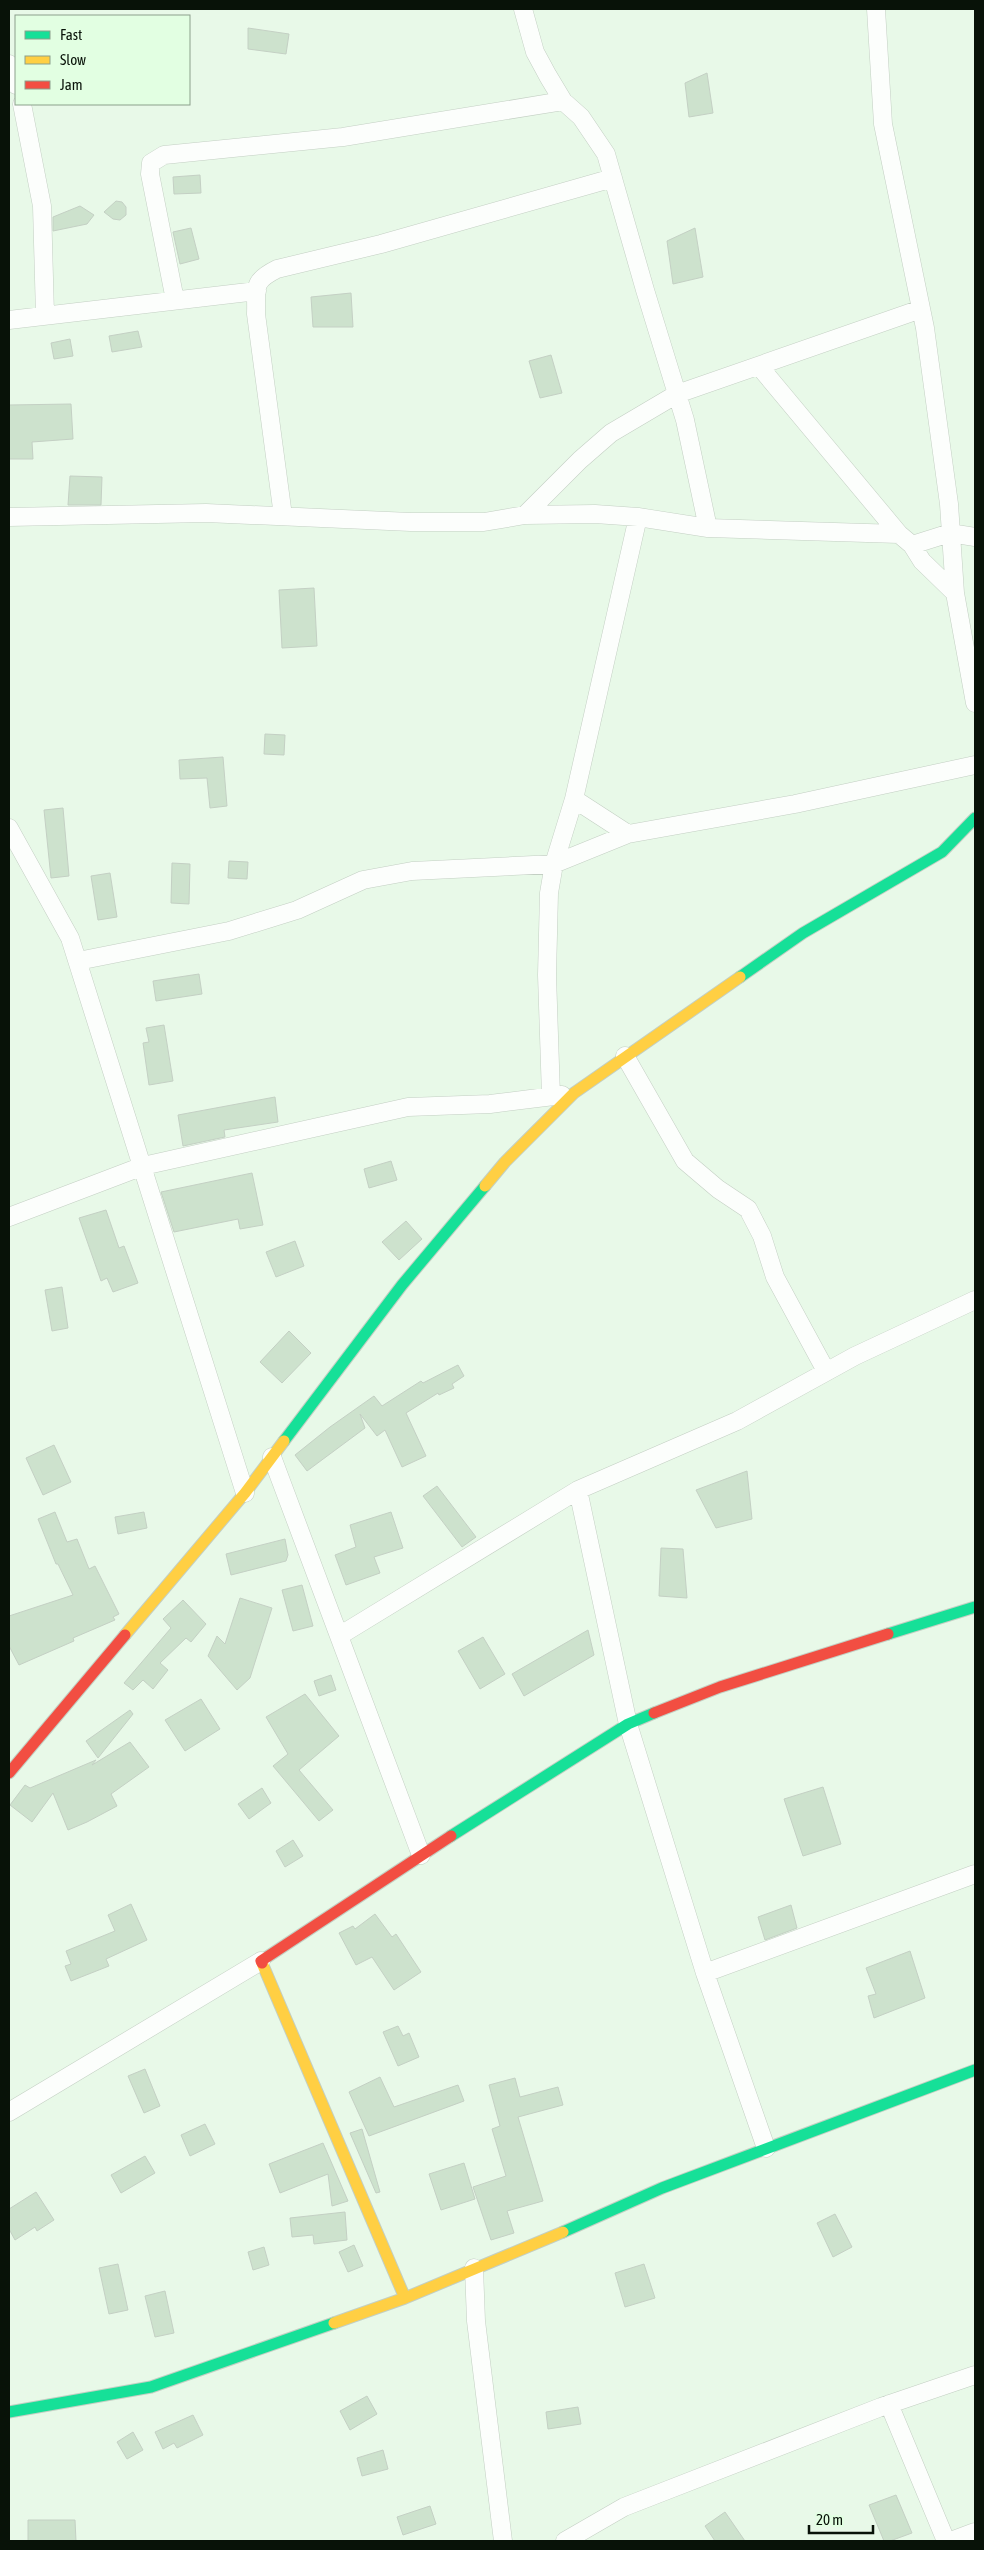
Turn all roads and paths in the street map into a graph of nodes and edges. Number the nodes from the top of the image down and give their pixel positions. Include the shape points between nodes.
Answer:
1 (523, 9) edge
2 (876, 9) edge
3 (9, 64) edge
4 (15, 82) edge
5 (563, 101) junction
6 (22, 105) edge
7 (613, 178) junction
8 (257, 291) junction
9 (175, 300) junction
10 (921, 308) junction
11 (44, 315) junction
12 (9, 320) edge
13 (759, 366) junction
14 (677, 394) junction
15 (525, 515) junction
16 (283, 516) junction
17 (9, 517) edge
18 (638, 517) junction
19 (708, 528) junction
20 (950, 533) junction
21 (975, 537) edge
22 (905, 540) junction
23 (955, 593) junction
24 (974, 695) edge
25 (975, 765) edge
26 (574, 799) junction
27 (975, 818) edge
28 (9, 828) edge
29 (628, 834) junction
30 (554, 864) junction
31 (78, 961) junction
32 (625, 1056) junction
33 (574, 1093) junction
34 (551, 1096) junction
35 (143, 1166) junction
36 (9, 1217) edge
37 (975, 1300) edge
38 (826, 1371) junction
39 (272, 1458) junction
40 (578, 1490) junction
41 (245, 1493) junction
42 (975, 1607) edge
43 (339, 1636) junction
44 (628, 1724) junction
45 (9, 1773) edge
46 (421, 1855) junction
47 (975, 1874) edge
48 (261, 1961) junction
49 (705, 1973) junction
50 (975, 2070) edge
51 (9, 2112) edge
52 (766, 2148) junction
53 (474, 2268) junction
54 (405, 2298) junction
55 (975, 2375) edge
56 (889, 2404) junction
57 (9, 2412) edge
58 (975, 2532) edge
59 (502, 2541) edge
60 (565, 2541) edge
61 (946, 2541) edge
62 (950, 2541) edge

1 - 5 street via 535,52
2 - 10 street via 883,124
3 - 4 street
5 - 7 street via 581,117 606,154
5 - 9 street via 343,137 164,155 152,163 150,174
6 - 11 street via 42,206
7 - 8 street via 381,244 277,269 262,277 256,286
7 - 14 street
8 - 9 street
8 - 16 street via 256,314
9 - 11 street
10 - 13 street
10 - 20 street via 949,504
11 - 12 street
13 - 14 street
13 - 22 street
14 - 15 street via 611,433
14 - 19 street
15 - 16 street via 484,522
15 - 18 street
16 - 17 street via 206,513
18 - 19 street
18 - 26 street
19 - 22 street
20 - 21 street
20 - 22 street
20 - 23 street
22 - 23 street
23 - 24 street
25 - 29 street via 795,804
26 - 29 street
26 - 30 street
27 - 32 street via 942,852 803,933
28 - 31 street via 70,938
29 - 30 street
30 - 31 street via 412,871 364,880 297,910 229,931
30 - 34 street via 547,930
31 - 35 street
32 - 33 street
32 - 38 street via 686,1160 718,1189 748,1209 762,1236 775,1277
33 - 34 street
33 - 39 street via 505,1162 402,1285
34 - 35 street via 490,1104 408,1107
35 - 36 street
35 - 41 street
37 - 38 street
38 - 40 street via 737,1421
39 - 41 street
39 - 43 street
40 - 43 street
40 - 44 street
41 - 45 street
42 - 44 street via 720,1687
43 - 46 street
44 - 46 street
44 - 49 street
46 - 48 street
47 - 49 street
48 - 51 street
48 - 54 street
49 - 52 street
50 - 52 street
52 - 53 street via 662,2188 533,2246
53 - 54 street
53 - 59 street via 476,2321
54 - 57 street via 151,2388
55 - 56 street
56 - 60 street via 624,2507
56 - 61 street
58 - 62 street

